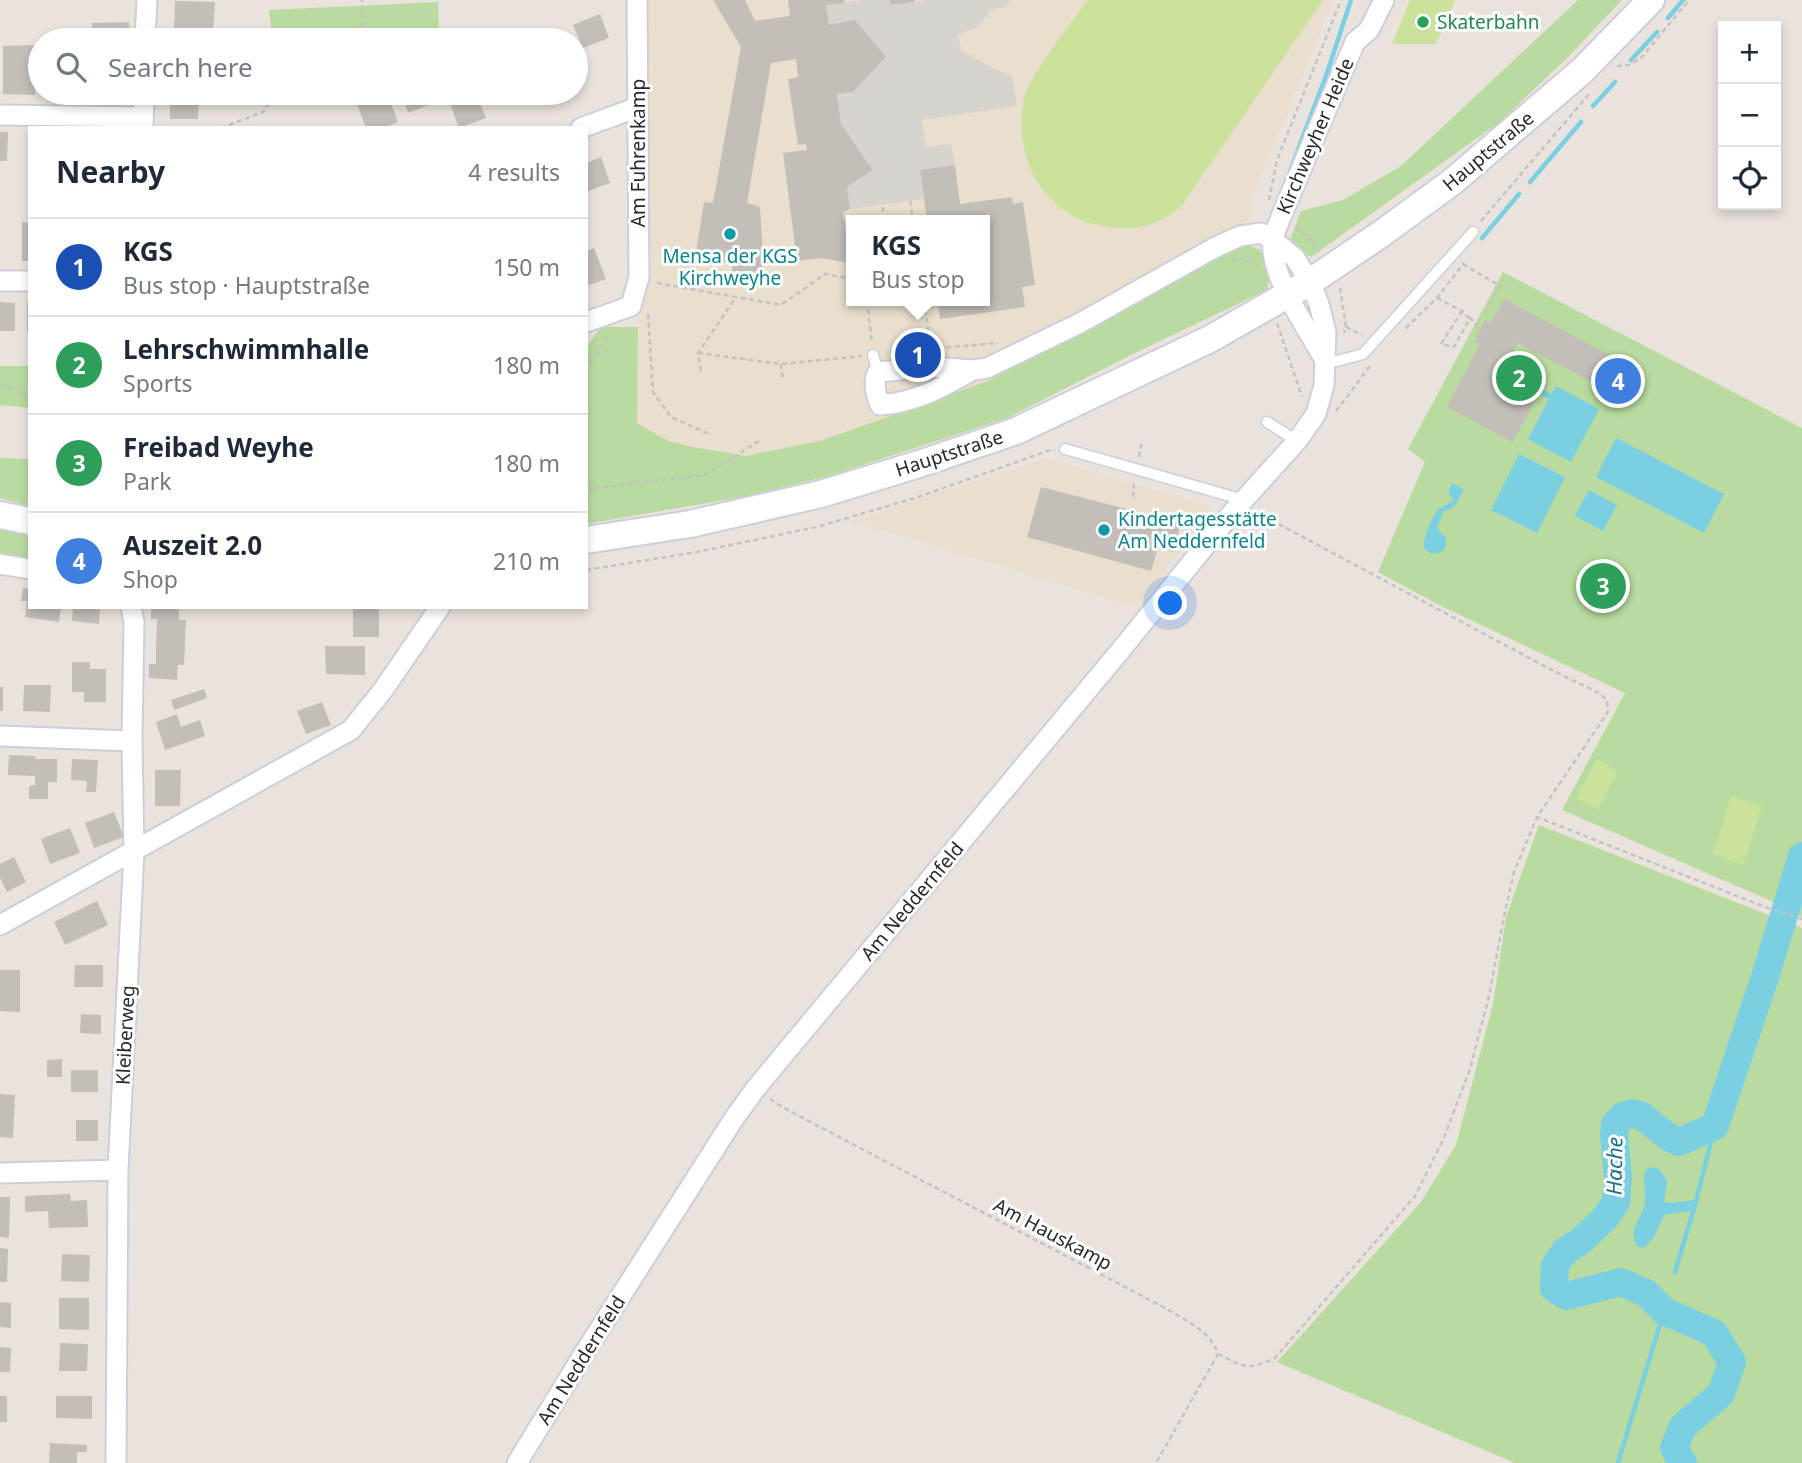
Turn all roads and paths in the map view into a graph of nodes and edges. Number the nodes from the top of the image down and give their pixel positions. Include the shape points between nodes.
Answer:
1 (147, 0) edge
2 (362, 0) edge
3 (637, 0) edge
4 (1341, 0) edge
5 (1384, 0) edge
6 (1651, 0) edge
7 (1689, 0) edge
8 (146, 28) edge
9 (362, 28) edge
10 (1610, 70) dead end
11 (1593, 90) dead end
12 (268, 105) edge
13 (638, 107) junction
14 (0, 115) edge
15 (143, 122) edge
16 (226, 126) edge
17 (586, 126) edge
18 (910, 201) dead end
19 (1269, 203) dead end
20 (884, 205) dead end
21 (881, 215) edge
22 (912, 215) edge
23 (1473, 232) joint
24 (1273, 240) junction
25 (1214, 248) junction
26 (1463, 264) dead end
27 (1261, 274) dead end
28 (846, 278) edge
29 (0, 281) edge
30 (28, 281) edge
31 (650, 282) dead end
32 (1289, 295) junction
33 (736, 297) junction
34 (1437, 298) dead end
35 (639, 305) junction
36 (868, 306) edge
37 (925, 306) edge
38 (1462, 311) junction
39 (1485, 312) dead end
40 (1470, 318) junction
41 (588, 321) edge
42 (1479, 330) dead end
43 (998, 343) dead end
44 (698, 353) junction
45 (1324, 360) junction
46 (876, 363) junction
47 (781, 364) junction
48 (588, 367) edge
49 (973, 370) junction
50 (701, 371) dead end
51 (783, 380) dead end
52 (0, 385) edge
53 (28, 397) edge
54 (1304, 404) dead end
55 (1267, 422) dead end
56 (709, 434) dead end
57 (758, 441) dead end
58 (1297, 441) junction
59 (1065, 449) joint
60 (588, 489) edge
61 (1237, 498) dead end
62 (1255, 509) dead end
63 (0, 515) edge
64 (28, 521) edge
65 (588, 540) edge
66 (0, 564) edge
67 (28, 569) edge
68 (588, 570) edge
69 (131, 609) edge
70 (439, 609) edge
71 (0, 736) edge
72 (132, 741) junction
73 (1536, 817) junction
74 (134, 852) junction
75 (1800, 919) edge
76 (0, 925) edge
77 (756, 1088) junction
78 (118, 1170) junction
79 (0, 1173) edge
80 (1217, 1354) junction
81 (116, 1463) edge
82 (517, 1463) edge
83 (1156, 1463) edge

1 - 8 street
2 - 9 path
3 - 13 street, Am Fuhrenkamp
4 - 19 path via 1277,160
5 - 24 street, Kirchweyher Heide via 1369,30 1355,42
6 - 32 main road, Hauptstraße via 1583,70 1462,173
7 - 10 path via 1641,58
11 - 23 path
12 - 16 path via 263,112
13 - 17 street
13 - 35 street, Am Fuhrenkamp
14 - 15 street
18 - 22 path
20 - 21 path
23 - 45 lane via 1363,354
24 - 25 street via 1261,233 1240,236
24 - 32 street via 1275,264
25 - 27 path via 1226,260 1255,262
25 - 49 street via 1080,323 987,368
26 - 39 path via 1500,286
28 - 33 path via 825,274 781,305
29 - 30 street
31 - 33 path
32 - 45 street
32 - 54 path via 1280,331
32 - 65 main road, Hauptstraße via 1210,339 1016,431 821,494 690,524
33 - 44 path
34 - 38 path
35 - 41 street
35 - 48 path via 606,337
35 - 56 path via 653,392 671,417
36 - 46 path
37 - 43 path via 931,349
38 - 40 path
38 - 40 path via 1441,344 1454,346
40 - 42 path
44 - 47 path
44 - 50 path
45 - 58 street, Am Neddernfeld via 1324,385 1316,414
46 - 47 path
46 - 49 street
46 - 49 street via 880,405 923,396
47 - 51 path
52 - 53 path
55 - 58 lane
57 - 60 path via 705,475
58 - 77 street, Am Neddernfeld via 1231,514
59 - 61 lane
59 - 68 path via 817,527
62 - 73 path via 1601,694 1608,712
63 - 64 main road
66 - 67 street
69 - 72 street, Kleiberweg
70 - 74 street via 351,730
71 - 72 street
72 - 74 street, Kleiberweg
73 - 75 path
73 - 80 path via 1514,872 1470,1069 1415,1196 1275,1357 1243,1367
74 - 76 street
74 - 78 street, Kleiberweg
77 - 80 path, Am Hauskamp via 782,1107 1167,1309 1204,1332
77 - 82 street, Am Neddernfeld
78 - 79 street
78 - 81 street, Kleiberweg
80 - 83 path

